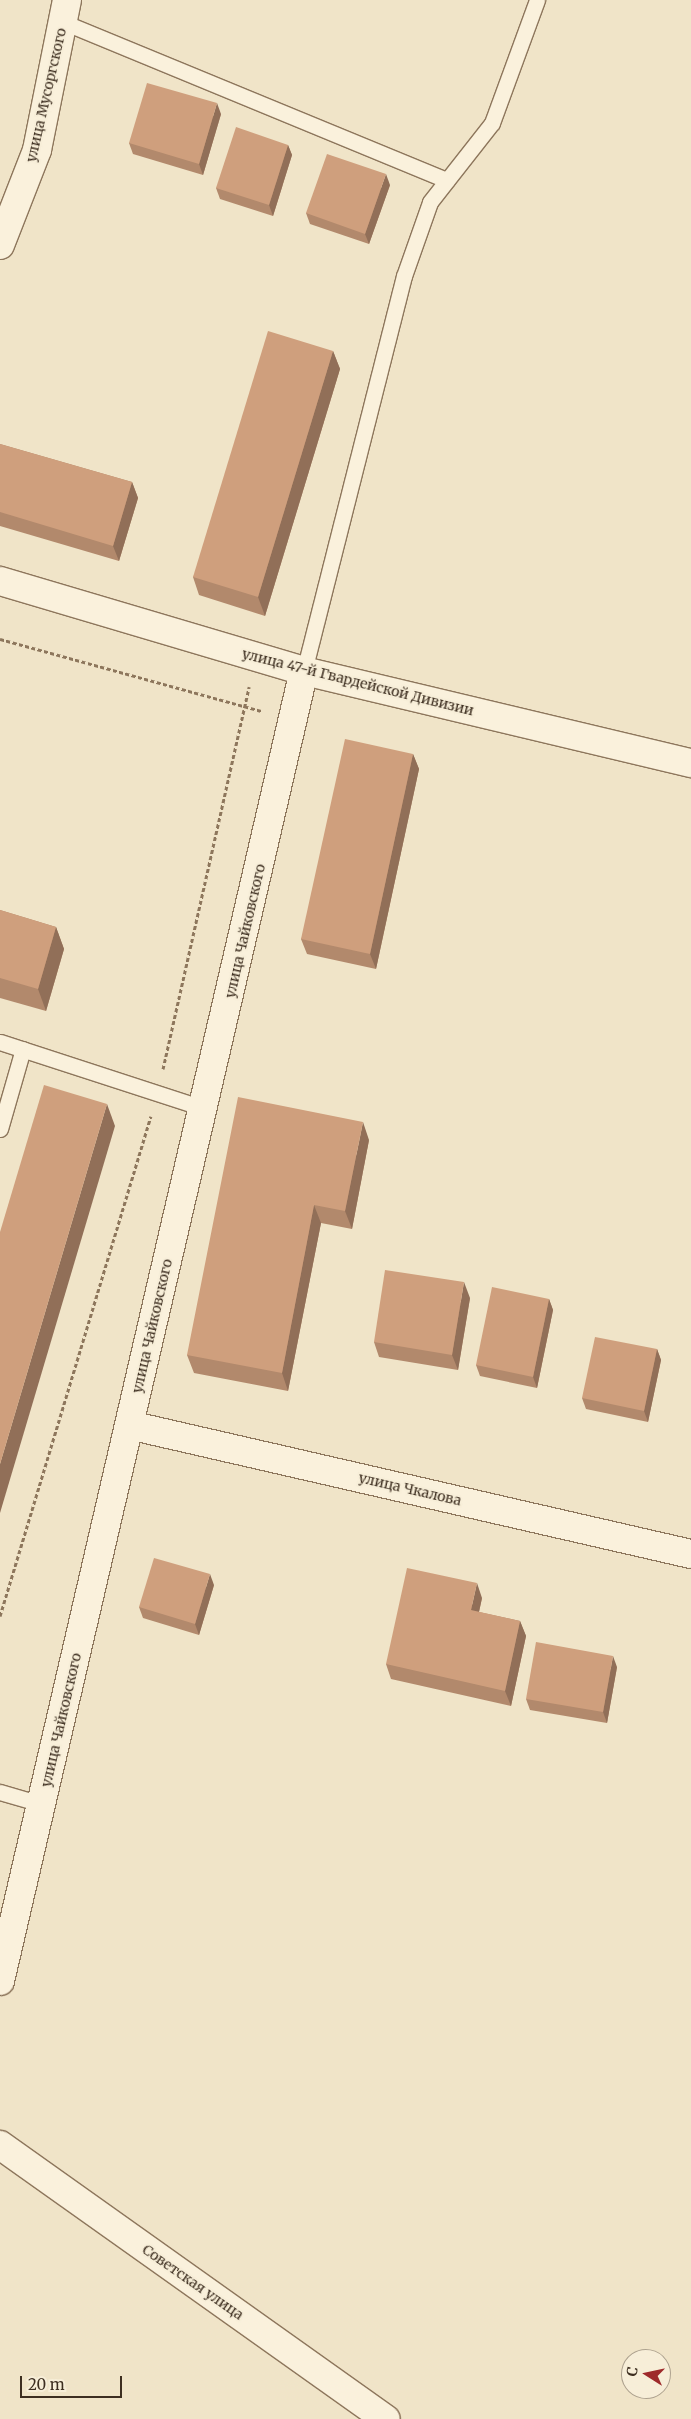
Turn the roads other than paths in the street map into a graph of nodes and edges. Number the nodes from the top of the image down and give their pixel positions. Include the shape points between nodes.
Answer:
1 (537, 0) edge
2 (65, 11) edge
3 (447, 180) junction
4 (0, 245) edge
5 (0, 580) edge
6 (304, 671) junction
7 (691, 763) edge
8 (0, 1042) edge
9 (23, 1049) junction
10 (203, 1108) junction
11 (0, 1129) edge
12 (129, 1425) junction
13 (691, 1554) edge
14 (0, 1792) edge
15 (41, 1804) junction
16 (0, 1981) edge
17 (0, 2145) edge
18 (386, 2419) edge

1 - 3 lane via 492,123
2 - 3 lane
2 - 4 street, улица Мусоргского via 37,150
3 - 6 lane via 430,202 404,276
5 - 6 street, улица 47-й Гвардейской Дивизии
6 - 7 street, улица 47-й Гвардейской Дивизии
6 - 10 street, улица Чайковского
8 - 9 lane
9 - 10 lane
9 - 11 lane
10 - 12 street, улица Чайковского
12 - 13 street, улица Чкалова
12 - 15 street, улица Чайковского
14 - 15 lane
15 - 16 street, улица Чайковского
17 - 18 street, Советская улица

